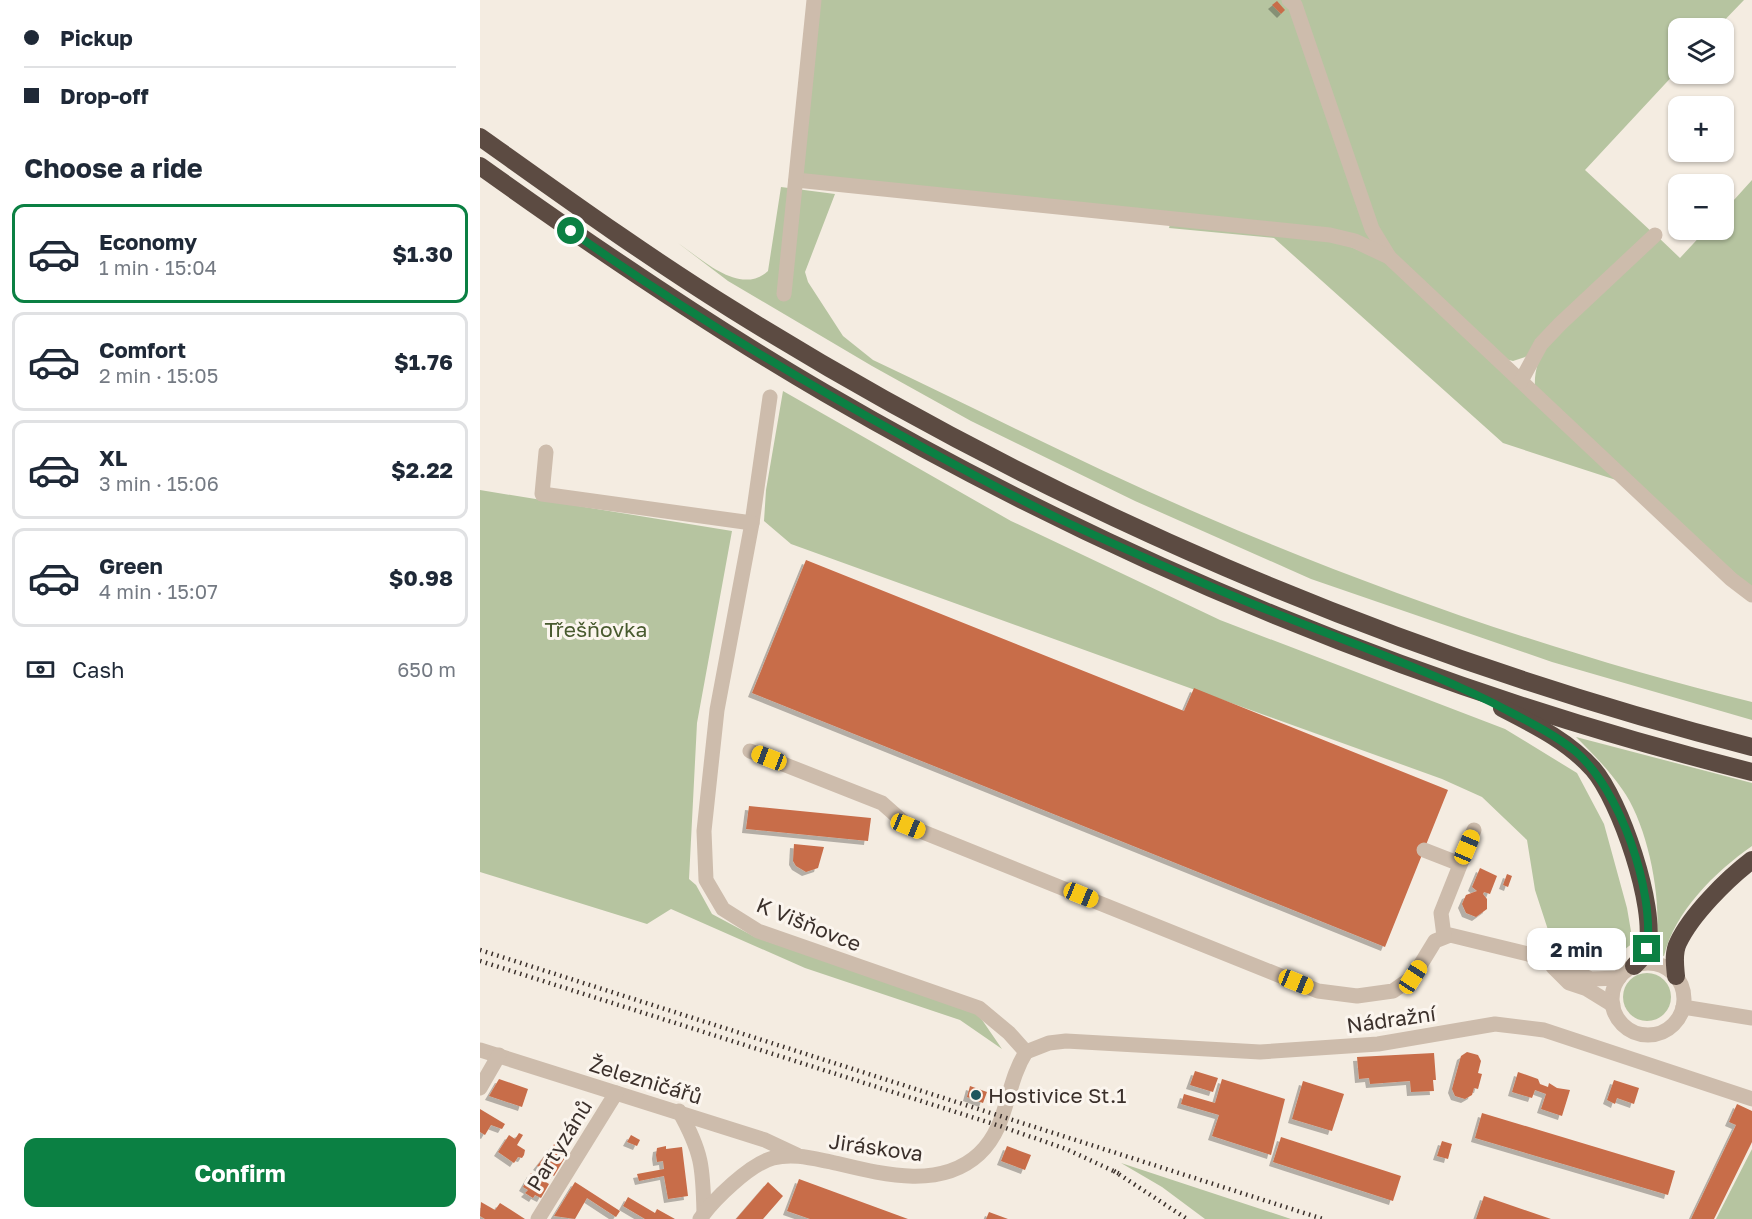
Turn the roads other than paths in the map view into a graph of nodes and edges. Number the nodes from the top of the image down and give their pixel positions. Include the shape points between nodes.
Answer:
1 (814, 0) edge
2 (1296, 2) edge
3 (480, 136) edge
4 (480, 166) edge
5 (796, 180) junction
6 (1655, 236) dead end
7 (1389, 257) junction
8 (784, 294) dead end
9 (1521, 381) junction
10 (770, 397) dead end
11 (546, 452) dead end
12 (752, 523) junction
13 (1752, 595) edge
14 (1447, 680) junction
15 (1752, 747) edge
16 (750, 751) dead end
17 (1752, 772) edge
18 (1474, 830) dead end
19 (1424, 850) dead end
20 (1752, 860) edge
21 (1460, 864) junction
22 (1444, 936) junction
23 (1551, 965) junction
24 (1635, 966) junction
25 (1676, 976) junction
26 (1619, 978) junction
27 (1613, 1005) junction
28 (1683, 1007) junction
29 (1752, 1018) edge
30 (480, 1050) edge
31 (1026, 1052) junction
32 (499, 1055) junction
33 (480, 1088) edge
34 (616, 1093) junction
35 (1752, 1099) edge
36 (679, 1111) junction
37 (797, 1155) junction
38 (702, 1216) edge
39 (538, 1219) edge

1 - 5 street
2 - 7 street via 1369,221
3 - 15 highway via 733,310 959,440 1078,501 1232,570 1420,644 1619,710
4 - 14 highway via 716,328 946,460 1067,523 1222,592
5 - 7 street via 1330,236 1355,241
5 - 8 street
6 - 9 street via 1554,331
7 - 9 street
9 - 13 street
10 - 12 street, K Višňovce
11 - 12 street via 542,494
12 - 31 street, K Višňovce via 717,710 703,854 706,880 723,909 758,931 979,1008
14 - 17 highway via 1613,734
14 - 24 highway via 1542,728 1595,771 1614,801 1640,878 1650,931 1647,949
16 - 22 street via 882,803 908,826 1318,991 1357,996 1393,991 1413,977 1430,948
18 - 21 street
19 - 21 street
20 - 25 highway via 1688,926 1677,945
21 - 22 street via 1441,913
22 - 23 street via 1456,935 1528,954
23 - 26 street via 1591,979
23 - 27 street via 1569,983
24 - 25 street via 1657,964
24 - 26 street
25 - 28 street via 1682,985
26 - 27 street via 1613,991
27 - 28 street via 1616,1015 1631,1031 1652,1035 1672,1026
28 - 29 street
30 - 32 street, Železničářů
31 - 35 street, Nádražní via 1065,1041 1260,1052 1378,1044 1495,1024 1544,1030
31 - 37 street, Jiráskova via 1017,1066 995,1135 979,1154 952,1173 906,1176
32 - 33 street
32 - 34 street, Železničářů
34 - 36 street, Železničářů
34 - 39 street, Partyzánů
36 - 37 street, Železničářů
36 - 38 street, Jiráskova via 696,1141 703,1173
37 - 38 street, Jiráskova via 771,1159 725,1189

